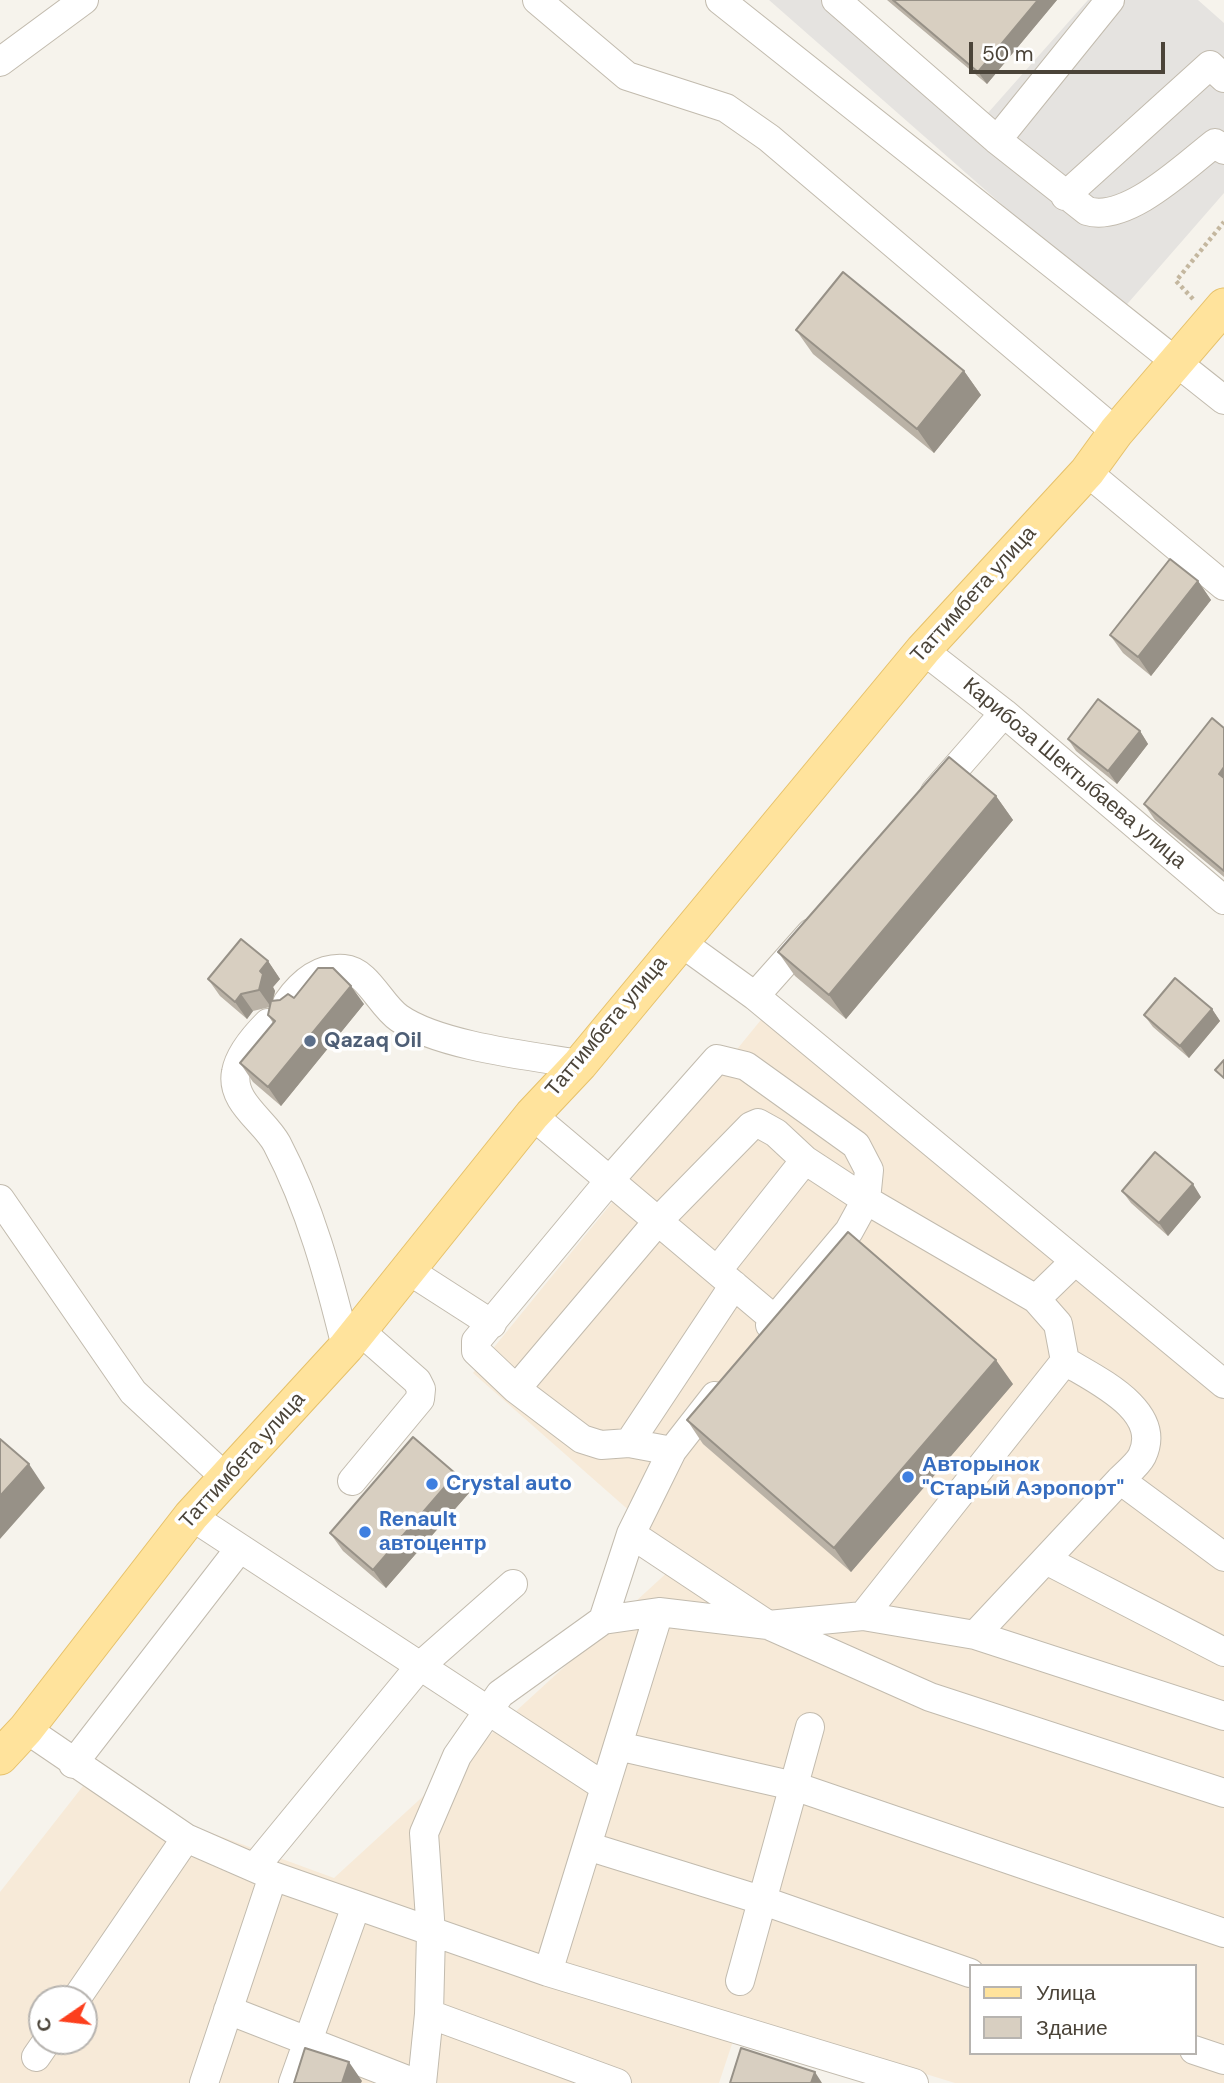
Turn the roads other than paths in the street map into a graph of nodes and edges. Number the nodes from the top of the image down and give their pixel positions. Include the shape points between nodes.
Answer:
1 (84, 0) edge
2 (537, 0) edge
3 (720, 0) edge
4 (836, 0) edge
5 (1110, 0) edge
6 (0, 62) edge
7 (1224, 78) edge
8 (997, 140) junction
9 (1221, 141) edge
10 (1065, 196) junction
11 (1218, 313) edge
12 (1175, 361) junction
13 (1224, 400) edge
14 (1116, 432) junction
15 (1087, 472) junction
16 (1224, 586) edge
17 (923, 650) junction
18 (1004, 713) junction
19 (921, 807) edge
20 (1224, 900) edge
21 (829, 912) edge
22 (679, 941) junction
23 (755, 996) junction
24 (287, 1003) edge
25 (268, 1023) edge
26 (580, 1064) junction
27 (532, 1115) junction
28 (805, 1160) junction
29 (609, 1181) junction
30 (0, 1199) edge
31 (866, 1200) junction
32 (658, 1222) junction
33 (1074, 1262) junction
34 (408, 1269) junction
35 (726, 1278) junction
36 (1036, 1298) junction
37 (774, 1319) junction
38 (492, 1324) junction
39 (352, 1338) junction
40 (757, 1341) edge
41 (1065, 1361) junction
42 (732, 1374) edge
43 (1224, 1384) edge
44 (516, 1389) junction
45 (629, 1443) junction
46 (672, 1451) junction
47 (226, 1478) junction
48 (1120, 1480) junction
49 (352, 1481) dead end
50 (191, 1516) junction
51 (631, 1534) junction
52 (240, 1548) junction
53 (1224, 1557) edge
54 (1046, 1560) junction
55 (513, 1584) dead end
56 (659, 1612) junction
57 (863, 1616) junction
58 (603, 1620) junction
59 (768, 1625) junction
60 (975, 1634) junction
61 (1224, 1652) edge
62 (420, 1666) junction
63 (486, 1710) junction
64 (1224, 1717) edge
65 (810, 1727) dead end
66 (26, 1729) junction
67 (618, 1746) junction
68 (0, 1757) edge
69 (73, 1764) junction
70 (794, 1786) junction
71 (605, 1787) junction
72 (1224, 1793) edge
73 (186, 1838) junction
74 (587, 1846) junction
75 (264, 1871) junction
76 (761, 1900) junction
77 (356, 1906) junction
78 (430, 1933) junction
79 (1224, 1933) edge
80 (968, 1971) edge
81 (548, 1972) junction
82 (740, 1981) dead end
83 (86, 1985) edge
84 (228, 2010) junction
85 (429, 2014) junction
86 (308, 2041) junction
87 (1196, 2051) edge
88 (1224, 2060) edge
89 (884, 2078) edge
90 (397, 2080) edge
91 (204, 2083) edge
92 (293, 2083) edge
93 (422, 2083) edge
94 (617, 2083) edge
95 (914, 2083) edge

1 - 6 street
2 - 14 street via 627,76 726,108 769,138
3 - 12 street
4 - 8 street
5 - 8 street
7 - 10 street via 1210,65
8 - 10 street
9 - 10 street via 1130,206 1099,214
11 - 12 main road, Таттимбета улица
12 - 13 street
12 - 14 main road, Таттимбета улица
14 - 15 main road, Таттимбета улица
15 - 16 street
15 - 17 main road, Таттимбета улица
17 - 18 street, Карибоза Шектыбаева улица
17 - 22 main road, Таттимбета улица
18 - 19 street
18 - 20 street, Карибоза Шектыбаева улица
21 - 23 street
22 - 23 street
22 - 26 main road, Таттимбета улица
23 - 33 street
24 - 26 street via 318,972 344,969 358,974 398,1018 432,1034
25 - 39 street via 253,1039 235,1072 240,1098 275,1140 296,1182
26 - 27 main road, Таттимбета улица
27 - 29 street
27 - 34 main road, Таттимбета улица
28 - 31 street
28 - 32 street via 776,1132 758,1123
28 - 35 street
29 - 31 street via 717,1059 746,1066 856,1144 869,1170
29 - 32 street
29 - 38 street
30 - 47 street via 133,1392
31 - 36 street
31 - 37 street via 849,1231
32 - 35 street
32 - 44 street
33 - 36 street
33 - 43 street
34 - 38 street
34 - 39 main road, Таттимбета улица
35 - 37 street
35 - 45 street
36 - 41 street via 1058,1324
37 - 40 street
38 - 44 street via 476,1341 476,1351
39 - 47 main road, Таттимбета улица
39 - 49 street via 417,1381 421,1389 420,1399
41 - 48 street via 1122,1396 1137,1413 1145,1432 1143,1455
41 - 57 street
42 - 46 street
44 - 45 street via 582,1439 601,1445
45 - 46 street
46 - 51 street
47 - 50 main road, Таттимбета улица
48 - 53 street
48 - 54 street
50 - 52 street
50 - 66 main road, Таттимбета улица
51 - 58 street
51 - 59 street
52 - 62 street
52 - 69 street
54 - 60 street
54 - 61 street
55 - 62 street
56 - 58 street
56 - 59 street
56 - 67 street
57 - 59 street
57 - 60 street
58 - 63 street via 500,1694
59 - 72 street via 930,1697
60 - 64 street
62 - 63 street
62 - 75 street
63 - 71 street
63 - 78 street via 457,1756 424,1833
65 - 70 street
66 - 68 main road, Таттимбета улица
66 - 69 street
67 - 70 street
67 - 71 street
69 - 73 street
70 - 76 street
70 - 79 street
71 - 74 street
73 - 75 street
73 - 83 street
74 - 76 street
74 - 81 street
75 - 77 street
75 - 84 street
76 - 80 street
76 - 82 street
77 - 78 street
77 - 86 street
78 - 81 street
78 - 85 street
81 - 89 street
84 - 86 street
84 - 91 street
85 - 93 street
85 - 94 street
86 - 90 street
86 - 92 street
87 - 88 street
89 - 95 street

